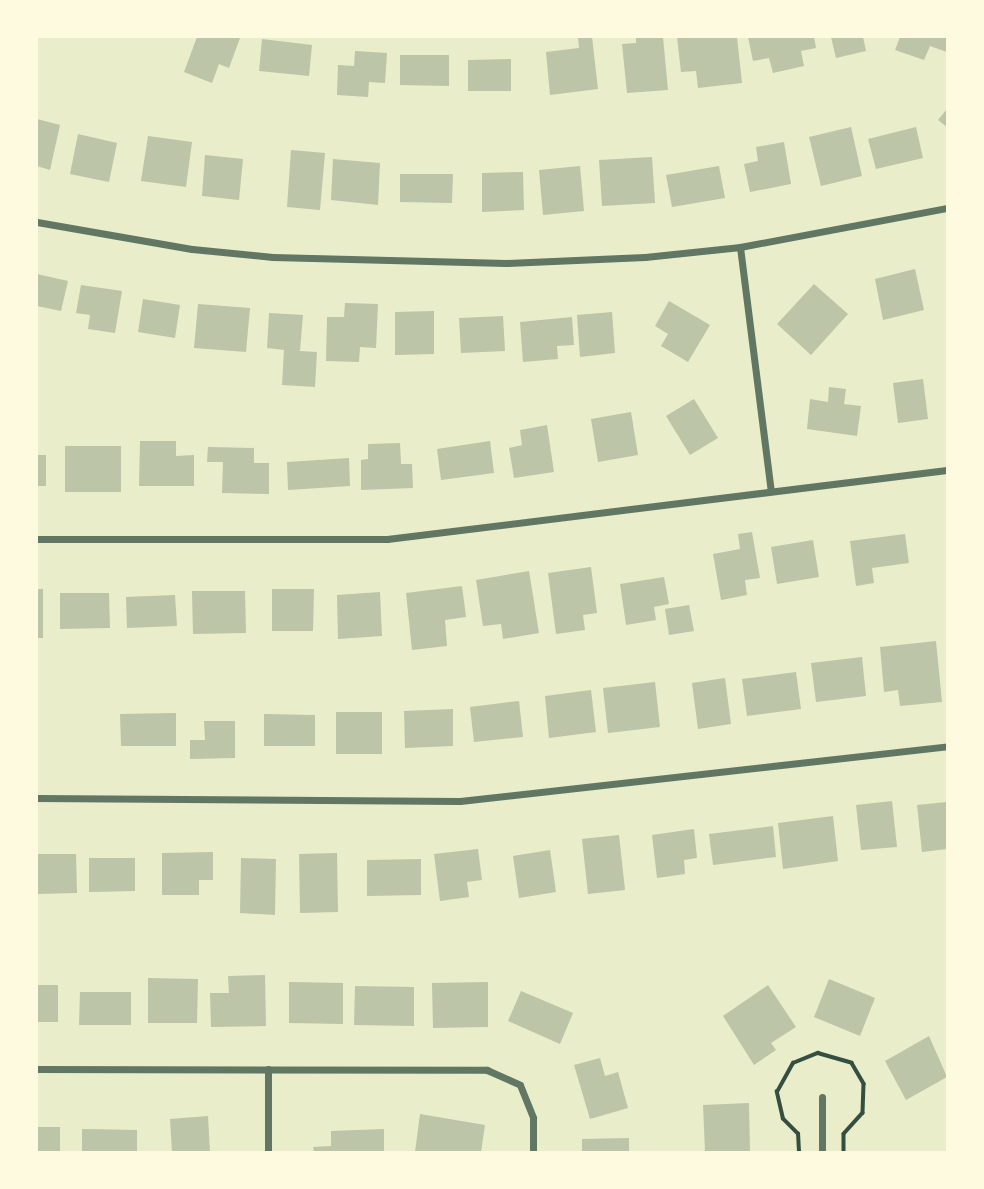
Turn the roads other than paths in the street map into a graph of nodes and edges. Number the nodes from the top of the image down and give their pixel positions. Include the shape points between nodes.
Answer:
1 (947, 208) edge
2 (37, 222) edge
3 (740, 247) junction
4 (947, 470) edge
5 (771, 491) junction
6 (37, 539) edge
7 (947, 746) edge
8 (37, 798) edge
9 (37, 1069) edge
10 (268, 1069) junction
11 (822, 1097) dead end
12 (268, 1152) edge
13 (533, 1152) edge
14 (822, 1152) edge

1 - 3 street
2 - 3 street via 192,249 420,263 572,261
3 - 5 street
4 - 5 street
5 - 6 street via 387,539
7 - 8 street via 460,801
9 - 10 street
10 - 12 street
10 - 13 street via 487,1070 520,1085 533,1118
11 - 14 street

